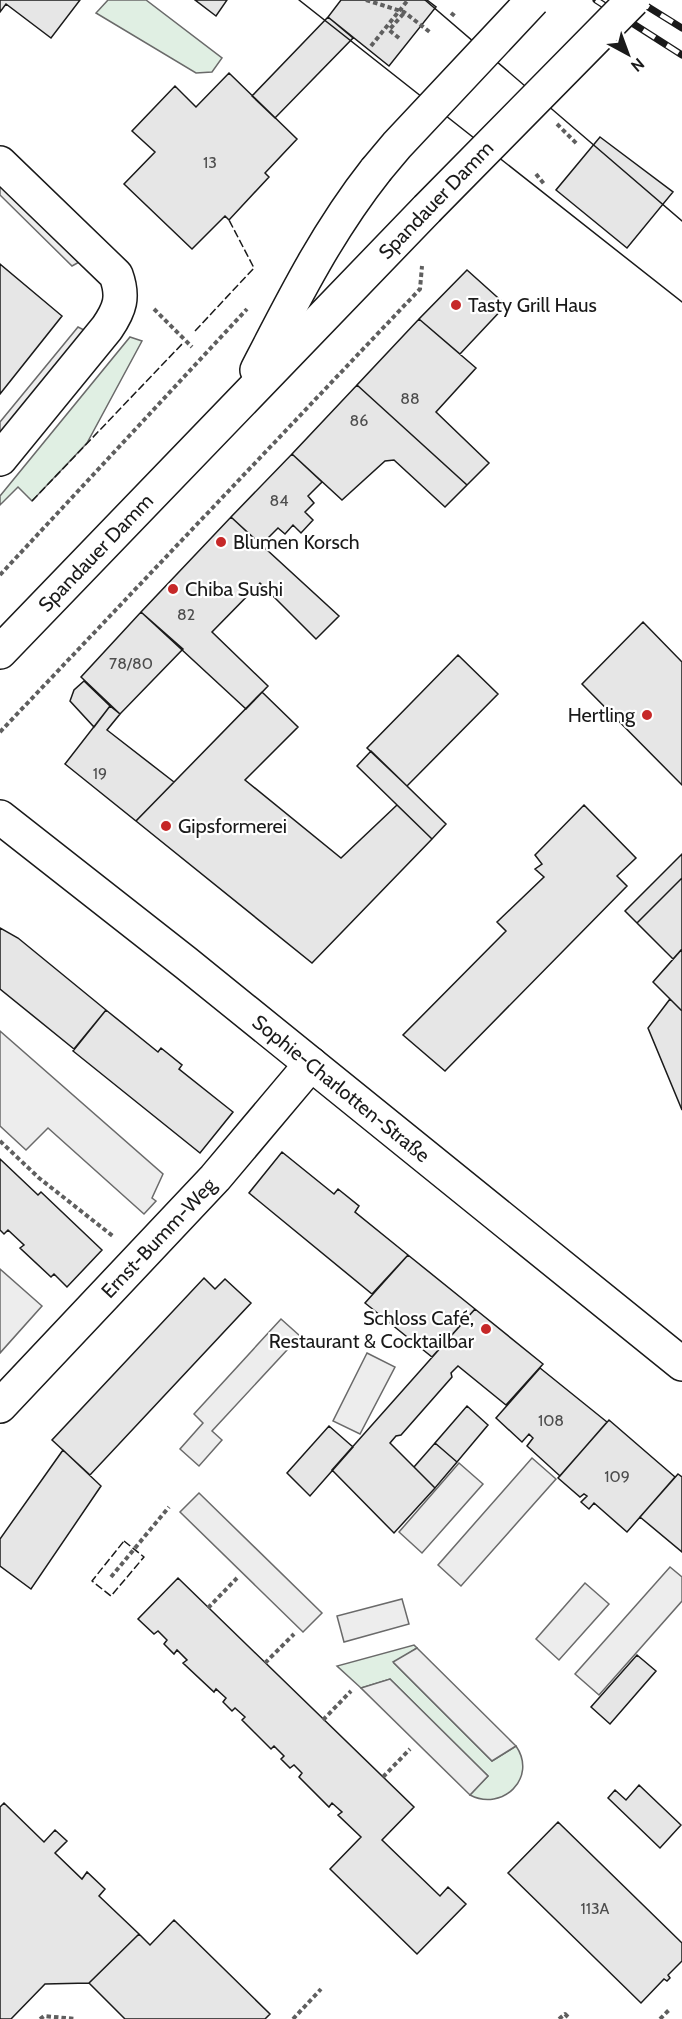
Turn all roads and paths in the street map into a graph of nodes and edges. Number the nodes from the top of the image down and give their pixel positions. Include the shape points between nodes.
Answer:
1 (366, 0) edge
2 (408, 0) edge
3 (533, 0) edge
4 (633, 0) edge
5 (404, 12) junction
6 (451, 13) dead end
7 (456, 17) dead end
8 (386, 28) junction
9 (431, 33) dead end
10 (371, 46) dead end
11 (568, 135) dead end
12 (577, 144) dead end
13 (0, 163) edge
14 (536, 174) dead end
15 (544, 184) dead end
16 (427, 209) junction
17 (149, 305) dead end
18 (249, 306) dead end
19 (192, 347) dead end
20 (240, 400) junction
21 (0, 459) edge
22 (0, 575) edge
23 (0, 652) edge
24 (0, 732) edge
25 (0, 817) edge
26 (311, 1064) junction
27 (0, 1141) edge
28 (116, 1239) dead end
29 (682, 1364) edge
30 (0, 1406) edge
31 (169, 1507) dead end
32 (111, 1577) dead end
33 (237, 1578) dead end
34 (208, 1608) dead end
35 (294, 1634) dead end
36 (265, 1663) dead end
37 (351, 1691) dead end
38 (323, 1720) dead end
39 (410, 1749) dead end
40 (382, 1777) dead end
41 (321, 1989) dead end
42 (669, 2010) dead end
43 (40, 2019) edge
44 (76, 2019) edge
45 (293, 2019) edge
46 (560, 2019) edge
47 (570, 2019) edge
48 (660, 2019) edge

1 - 5 path
2 - 8 path
3 - 20 street, Spandauer Damm, bridge via 397,145 348,206
4 - 16 street, Spandauer Damm, bridge
5 - 8 path via 389,30 399,38
5 - 9 path
6 - 7 path
8 - 10 path
11 - 12 path
13 - 21 street via 116,275 123,292 118,311 107,328
14 - 15 path
16 - 20 street, Spandauer Damm
16 - 24 path via 420,289
17 - 19 path
18 - 22 path
20 - 23 street, Spandauer Damm
25 - 26 street, Sophie-Charlotten-Straße
26 - 29 street, Sophie-Charlotten-Straße
26 - 30 street, Ernst-Bumm-Weg via 215,1178
27 - 28 path via 39,1178
31 - 32 path
33 - 34 path
35 - 36 path
37 - 38 path
39 - 40 path
41 - 45 path
42 - 48 path
43 - 44 path
46 - 47 path via 565,2014

